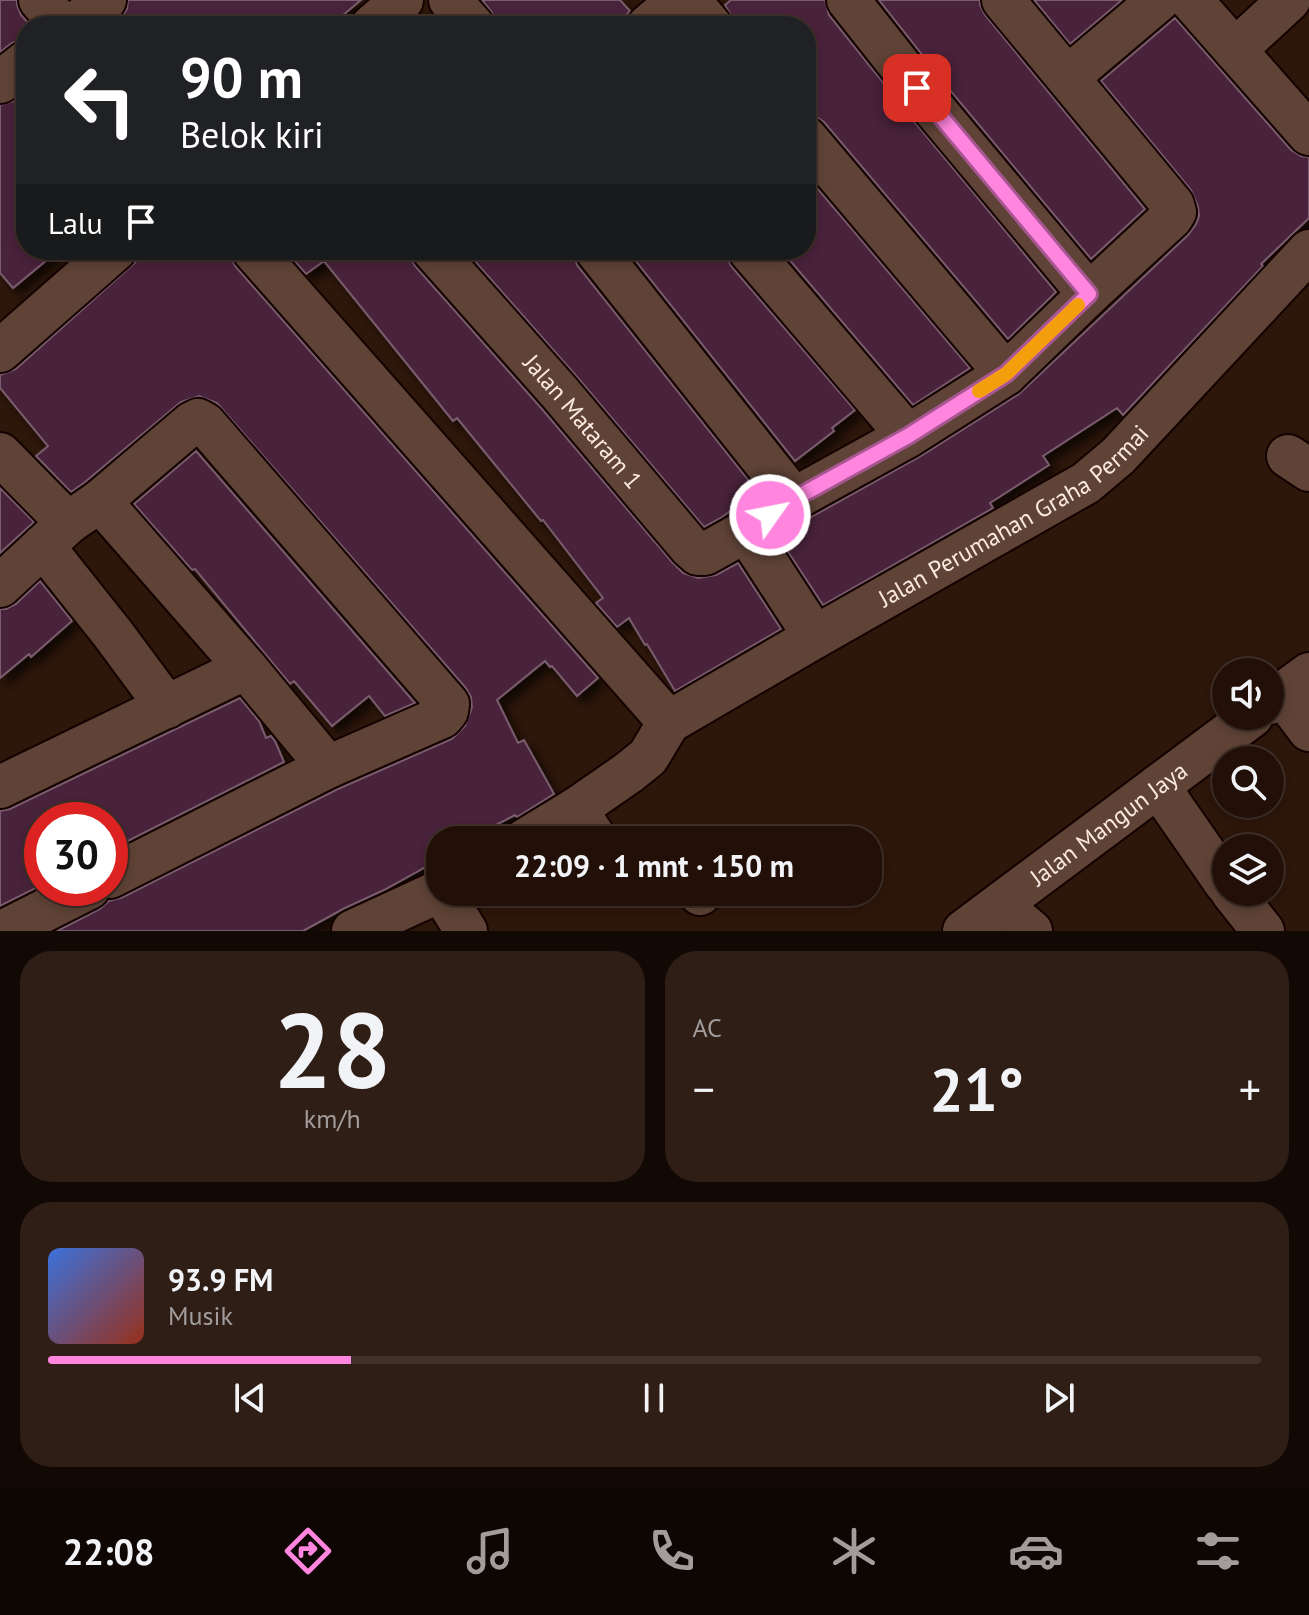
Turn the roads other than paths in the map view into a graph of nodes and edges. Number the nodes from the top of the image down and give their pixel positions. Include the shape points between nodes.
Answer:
1 (40, 0) edge
2 (105, 0) edge
3 (402, 0) edge
4 (450, 0) edge
5 (679, 0) edge
6 (689, 0) edge
7 (848, 0) edge
8 (1003, 0) edge
9 (1159, 0) edge
10 (1191, 0) edge
11 (1289, 0) edge
12 (54, 16) edge
13 (85, 16) edge
14 (384, 16) edge
15 (464, 16) edge
16 (660, 16) edge
17 (703, 16) edge
18 (1235, 50) junction
19 (16, 70) edge
20 (1068, 77) junction
21 (0, 82) edge
22 (1309, 134) edge
23 (816, 150) edge
24 (1309, 251) edge
25 (104, 260) edge
26 (262, 260) edge
27 (442, 260) edge
28 (604, 260) edge
29 (758, 260) edge
30 (1089, 294) junction
31 (0, 351) edge
32 (1006, 374) junction
33 (908, 436) junction
34 (0, 454) edge
35 (794, 499) junction
36 (70, 523) junction
37 (746, 531) junction
38 (0, 586) edge
39 (815, 637) junction
40 (246, 668) junction
41 (1284, 703) edge
42 (167, 707) junction
43 (669, 722) junction
44 (1234, 730) edge
45 (1309, 730) edge
46 (328, 767) junction
47 (1158, 786) junction
48 (0, 787) edge
49 (586, 824) edge
50 (1212, 864) edge
51 (128, 868) edge
52 (426, 898) edge
53 (53, 906) edge
54 (450, 906) edge
55 (1243, 906) edge
56 (1015, 918) edge
57 (4, 931) edge
58 (353, 931) edge
59 (466, 931) edge
60 (964, 931) edge
61 (1263, 931) edge

1 - 12 street
2 - 13 street
3 - 14 street
4 - 15 street
5 - 16 street
6 - 17 street
7 - 30 street
8 - 20 street
9 - 20 street
10 - 18 street
11 - 18 street
18 - 22 street
19 - 21 street
20 - 30 street via 1175,212
23 - 32 street
24 - 39 street, Jalan Perumahan Graha Permai via 1118,456 1086,483
25 - 31 street
26 - 43 street
27 - 37 street, Jalan Mataram 1 via 695,552 705,554
28 - 35 street
29 - 33 street
30 - 32 street
32 - 33 street
33 - 35 street
34 - 36 street
35 - 37 street
36 - 38 street
36 - 40 street
36 - 42 street via 113,634
36 - 46 street via 201,421 448,704 442,717
37 - 39 street
39 - 43 street, Jalan Perumahan Graha Permai
40 - 42 street
40 - 46 street
41 - 45 street
42 - 48 street
43 - 49 street, Jalan Perumahan Graha Permai via 648,757
44 - 47 street, Jalan Mangun Jaya
46 - 51 street
47 - 50 street
47 - 56 street, Jalan Mangun Jaya
52 - 58 street
53 - 57 street
54 - 59 street
55 - 61 street
56 - 60 street, Jalan Mangun Jaya

